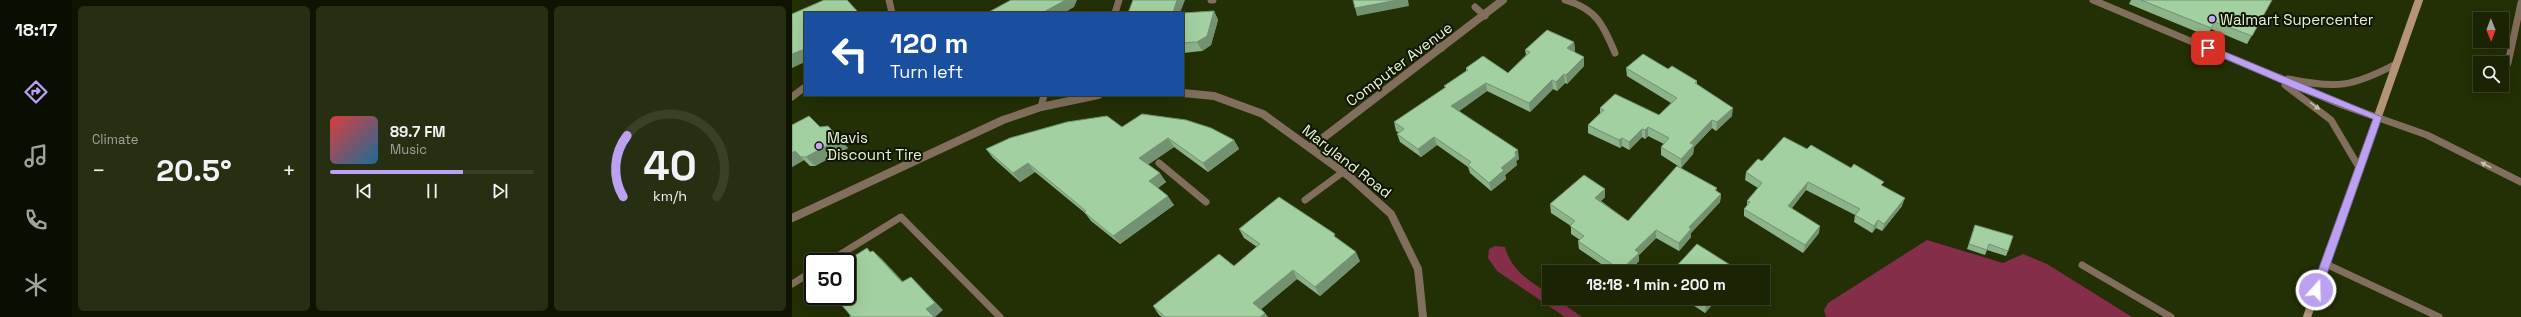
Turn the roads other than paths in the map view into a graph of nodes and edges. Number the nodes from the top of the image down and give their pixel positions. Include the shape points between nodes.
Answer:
1 (889, 0) edge
2 (1119, 0) edge
3 (1502, 0) edge
4 (1565, 0) edge
5 (2093, 0) edge
6 (2419, 0) edge
7 (2521, 3) edge
8 (1475, 7) dead end
9 (892, 12) edge
10 (1115, 12) edge
11 (1484, 16) junction
12 (1431, 40) dead end
13 (1442, 48) junction
14 (1614, 53) dead end
15 (2509, 58) edge
16 (2396, 64) junction
17 (2272, 76) junction
18 (804, 88) edge
19 (1184, 93) edge
20 (1044, 96) edge
21 (1089, 96) edge
22 (792, 97) edge
23 (1041, 107) junction
24 (2378, 117) junction
25 (1310, 148) junction
26 (1159, 163) dead end
27 (2360, 169) junction
28 (1343, 172) junction
29 (2521, 182) edge
30 (1305, 200) dead end
31 (1206, 202) dead end
32 (792, 218) edge
33 (843, 253) edge
34 (2326, 264) junction
35 (2082, 265) dead end
36 (804, 277) edge
37 (792, 284) edge
38 (1000, 317) edge
39 (1423, 317) edge
40 (2171, 317) edge
41 (2307, 317) edge
42 (2439, 317) edge

1 - 9 lane
2 - 10 lane
3 - 11 street, Computer Avenue
4 - 14 lane via 1588,7 1604,25
5 - 17 lane
6 - 16 main road
7 - 15 lane
8 - 11 lane
11 - 13 street, Computer Avenue
12 - 13 lane
13 - 25 street, Computer Avenue
16 - 17 lane via 2364,82 2348,86 2331,87
16 - 24 main road
17 - 24 lane
17 -> 27 lane via 2331,120
18 - 22 lane
19 - 25 street, Maryland Road via 1214,96 1263,114
20 - 23 lane
21 - 23 street
23 - 32 street via 1002,120
24 - 27 main road
29 -> 24 lane via 2427,135
25 - 28 street, Maryland Road
26 - 31 lane
27 - 34 main road
28 - 30 lane
28 - 39 street, Maryland Road via 1391,214 1418,269
33 - 38 lane via 901,217
34 - 41 main road
34 - 42 lane
35 - 40 lane
36 - 37 lane

